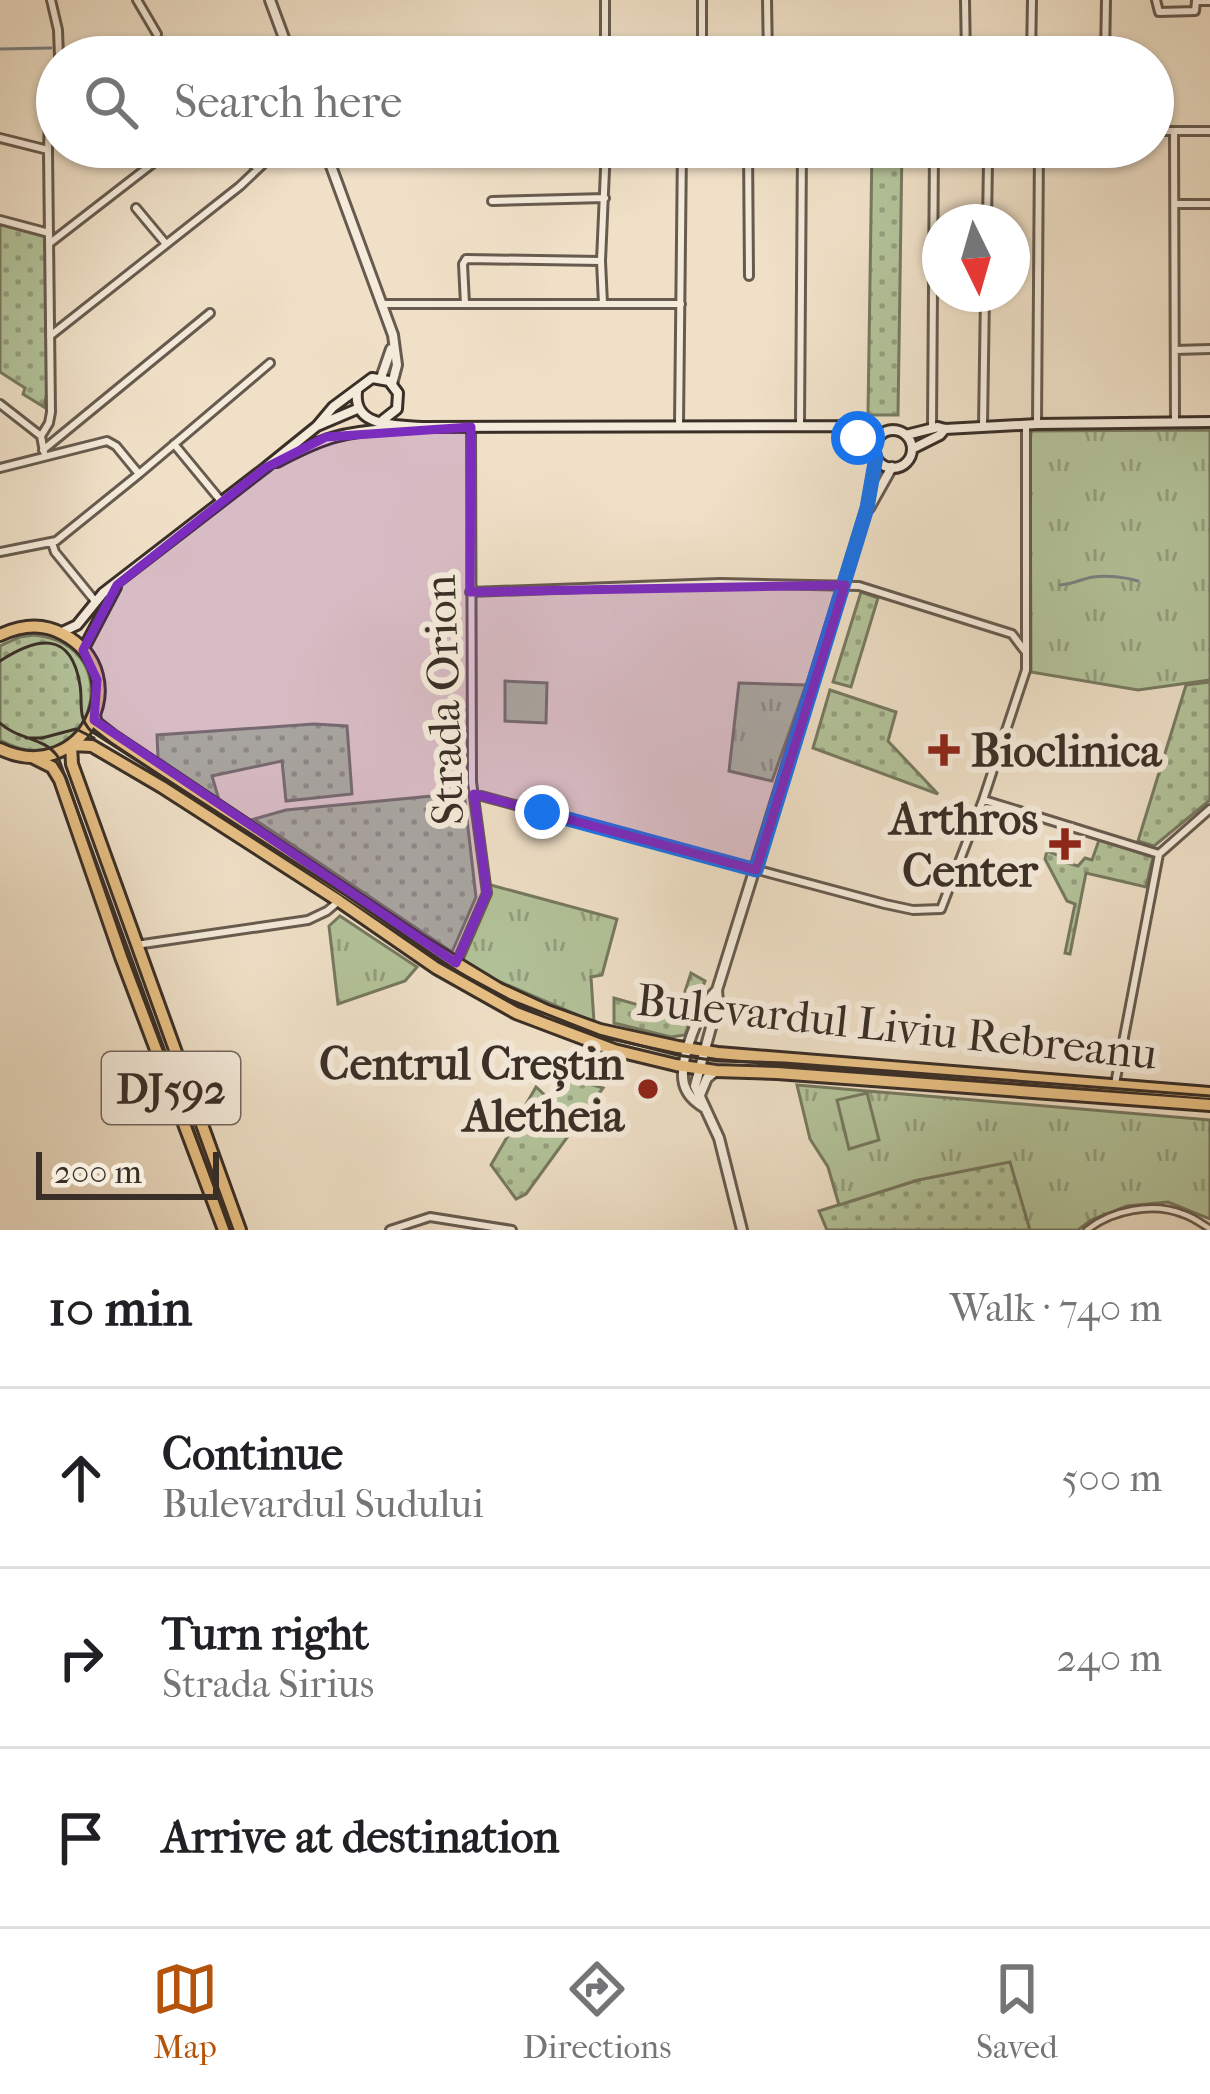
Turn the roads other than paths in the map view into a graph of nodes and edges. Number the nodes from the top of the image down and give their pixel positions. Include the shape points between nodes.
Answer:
1 (51, 0) edge
2 (137, 0) edge
3 (269, 0) edge
4 (604, 0) edge
5 (702, 0) edge
6 (767, 0) edge
7 (965, 0) edge
8 (1032, 0) edge
9 (1106, 0) edge
10 (1156, 0) edge
11 (1196, 0) edge
12 (1210, 1) edge
13 (157, 34) dead end
14 (58, 36) edge
15 (283, 36) edge
16 (605, 36) edge
17 (703, 36) edge
18 (768, 36) edge
19 (965, 36) edge
20 (1031, 36) edge
21 (1105, 36) edge
22 (1174, 131) joint
23 (1210, 131) edge
24 (0, 137) edge
25 (36, 147) edge
26 (48, 168) edge
27 (145, 168) edge
28 (332, 168) edge
29 (606, 168) edge
30 (682, 168) edge
31 (748, 168) edge
32 (802, 168) edge
33 (934, 168) edge
34 (988, 168) edge
35 (1038, 168) edge
36 (257, 170) edge
37 (605, 198) junction
38 (492, 201) dead end
39 (1175, 203) junction
40 (987, 204) edge
41 (1210, 204) edge
42 (136, 208) dead end
43 (0, 220) edge
44 (50, 238) junction
45 (166, 244) junction
46 (601, 261) junction
47 (749, 276) dead end
48 (381, 304) junction
49 (465, 304) junction
50 (603, 304) junction
51 (681, 304) junction
52 (985, 312) edge
53 (210, 313) dead end
54 (393, 335) junction
55 (50, 336) junction
56 (1210, 349) edge
57 (1175, 350) junction
58 (270, 363) dead end
59 (381, 378) junction
60 (392, 384) junction
61 (356, 392) junction
62 (0, 404) edge
63 (357, 409) junction
64 (397, 409) junction
65 (379, 421) junction
66 (1175, 422) junction
67 (1210, 422) edge
68 (1031, 424) junction
69 (316, 425) junction
70 (679, 425) junction
71 (800, 425) junction
72 (842, 426) junction
73 (982, 426) junction
74 (422, 427) junction
75 (471, 427) junction
76 (932, 428) junction
77 (945, 429) junction
78 (882, 434) junction
79 (906, 435) junction
80 (41, 436) junction
81 (175, 445) junction
82 (912, 448) junction
83 (44, 452) junction
84 (875, 454) junction
85 (892, 467) junction
86 (0, 468) edge
87 (265, 468) junction
88 (139, 474) junction
89 (221, 501) junction
90 (867, 508) junction
91 (52, 543) junction
92 (0, 552) edge
93 (117, 585) junction
94 (845, 585) junction
95 (470, 592) junction
96 (95, 601) junction
97 (1026, 626) junction
98 (61, 633) junction
99 (1012, 634) junction
100 (0, 635) edge
101 (83, 650) junction
102 (1026, 653) junction
103 (94, 716) junction
104 (71, 745) junction
105 (0, 748) edge
106 (34, 758) junction
107 (474, 794) junction
108 (983, 800) junction
109 (1210, 808) edge
110 (1159, 854) junction
111 (756, 870) junction
112 (339, 901) junction
113 (136, 945) junction
114 (456, 963) junction
115 (717, 991) junction
116 (688, 1049) junction
117 (705, 1051) junction
118 (683, 1067) junction
119 (700, 1069) junction
120 (716, 1071) junction
121 (1115, 1084) junction
122 (1210, 1093) edge
123 (700, 1097) junction
124 (1113, 1099) junction
125 (1210, 1105) edge
126 (704, 1108) junction
127 (1210, 1229) edge
128 (224, 1230) edge
129 (240, 1230) edge
130 (390, 1230) edge
131 (512, 1230) edge
132 (742, 1230) edge
133 (1087, 1230) edge

1 - 14 street
2 - 13 street
3 - 15 main road
4 - 16 street
5 - 17 street
6 - 18 street
7 - 19 street
8 - 20 street
9 - 21 street
10 - 11 street via 1160,12 1177,12 1195,11
11 - 12 street
22 - 23 street
22 - 39 street
24 - 25 street
26 - 44 street
27 - 44 street
28 - 48 main road
29 - 37 street
30 - 51 street
31 - 47 street
32 - 71 street
33 - 76 street
34 - 40 street
35 - 68 street
36 - 45 street
37 - 38 street
37 - 46 street
39 - 41 street
39 - 57 street
42 - 45 street
43 - 44 street
44 - 55 street
45 - 55 street
46 - 49 street via 466,260
46 - 50 street
48 - 49 street
48 - 54 main road
49 - 50 street
50 - 51 street
51 - 70 street
52 - 73 street
53 - 83 street
54 - 59 main road
54 - 60 main road
55 - 80 street via 51,412
56 - 57 street
57 - 66 street
58 - 81 street
59 - 60 main road
59 - 61 main road
60 - 64 main road
61 - 63 main road
61 - 69 main road
62 - 80 street
63 - 65 main road
63 - 69 main road
64 - 65 main road
64 - 74 main road
65 - 74 main road
66 - 67 main road
66 - 68 main road
68 - 73 main road
68 - 97 street
69 - 87 main road
70 - 71 main road
70 - 75 main road
71 - 72 main road
72 - 78 main road
72 - 84 main road
73 - 77 main road
74 - 75 main road
74 - 87 main road via 340,433
75 - 95 street, Strada Orion
76 - 77 main road
76 - 79 main road
77 - 82 main road
78 - 79 main road
78 - 84 main road
79 - 82 main road
80 - 83 street
81 - 88 street
81 - 89 street
82 - 85 main road via 904,464
83 - 86 street
83 - 88 street via 107,441
84 - 85 main road
84 - 90 main road
85 - 90 main road
87 - 89 main road
88 - 91 street
89 - 93 main road
90 - 94 main road
91 - 92 street
91 - 96 street
93 - 96 main road
93 - 101 main road
94 - 95 street
94 - 99 street
94 - 111 main road
95 - 107 street, Strada Orion
96 - 98 main road
97 - 99 street
97 - 102 street
98 - 100 main road via 24,627
98 - 101 main road
99 - 102 street
101 - 103 main road via 98,680
102 - 108 street
103 - 104 main road
103 - 114 main road, Bulevardul Liviu Rebreanu via 114,737
104 - 106 main road
104 - 112 main road, Bulevardul Liviu Rebreanu via 98,749
104 - 113 main road, DJ592
105 - 106 main road
106 - 128 main road, DJ592 via 60,780
107 - 111 street
107 - 114 street, Strada Orion via 487,893
108 - 110 street
108 - 111 street via 941,909 913,910
109 - 110 street
110 - 121 street
111 - 115 main road
112 - 113 street via 308,920
112 - 118 main road, Bulevardul Liviu Rebreanu via 516,1013
113 - 129 main road, DJ592
114 - 116 main road, Bulevardul Liviu Rebreanu via 586,1026
115 - 116 main road
115 - 117 main road
116 - 117 main road, Bulevardul Liviu Rebreanu
116 - 118 main road
117 - 119 main road
117 - 121 main road, Bulevardul Liviu Rebreanu
118 - 119 main road, Bulevardul Liviu Rebreanu
118 - 126 main road via 686,1089
119 - 120 main road, Bulevardul Liviu Rebreanu
119 - 123 main road
120 - 123 main road
120 - 124 main road, Bulevardul Liviu Rebreanu
121 - 122 main road, Bulevardul Liviu Rebreanu
121 - 124 street
123 - 126 main road
124 - 125 main road, Bulevardul Liviu Rebreanu
126 - 132 main road
127 - 133 street via 1151,1209
130 - 131 street via 430,1217

